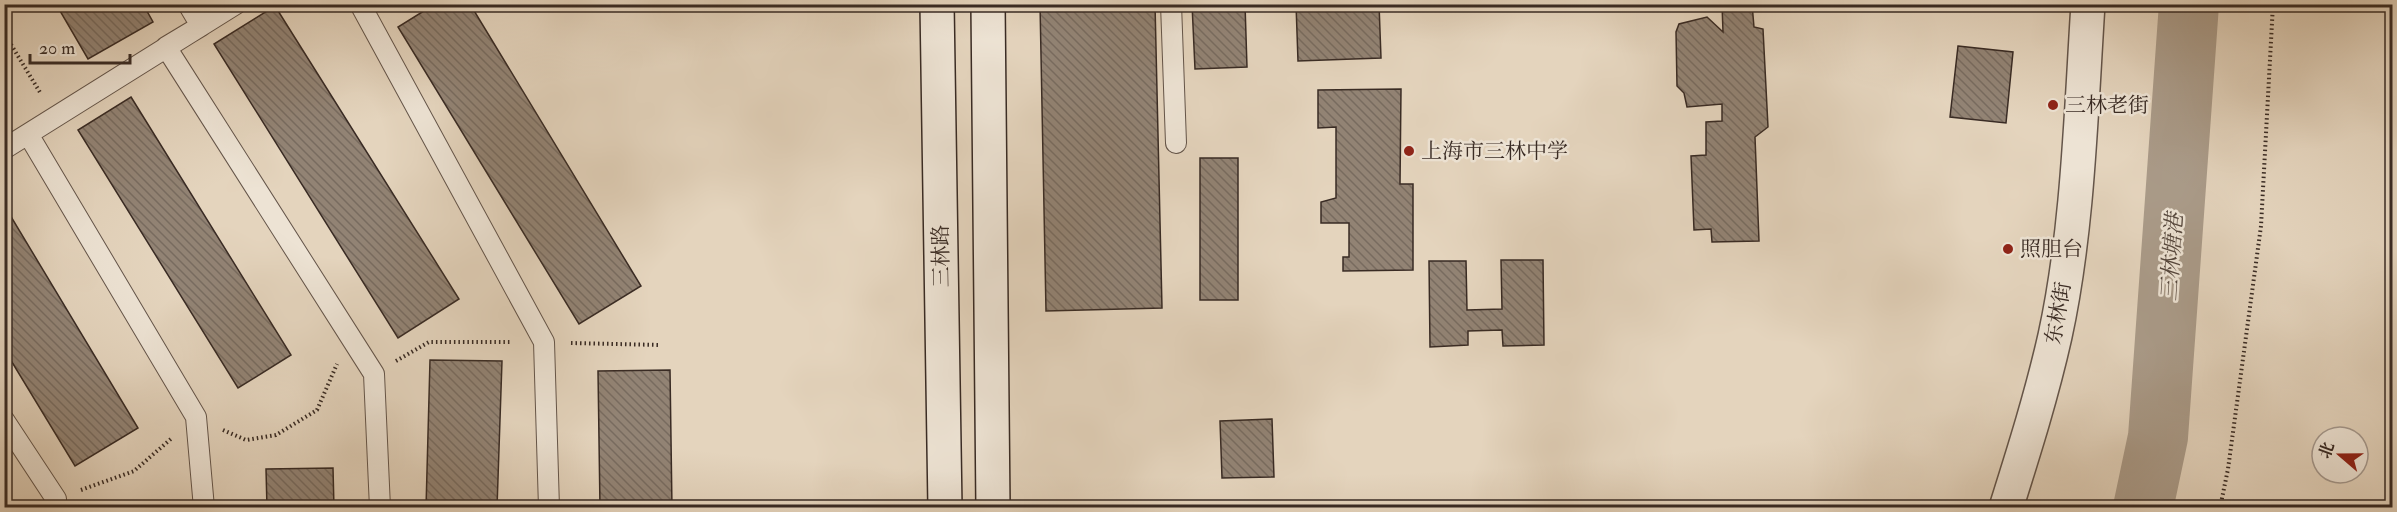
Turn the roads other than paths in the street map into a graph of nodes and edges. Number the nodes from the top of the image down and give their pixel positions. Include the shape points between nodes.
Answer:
1 (188, 4) edge
2 (236, 4) edge
3 (360, 4) edge
4 (937, 4) edge
5 (988, 4) edge
6 (1170, 4) edge
7 (2088, 4) edge
8 (201, 26) junction
9 (166, 47) junction
10 (28, 134) junction
11 (1176, 143) dead end
12 (4, 149) edge
13 (4, 420) edge
14 (56, 499) road end
15 (204, 507) edge
16 (380, 507) edge
17 (549, 507) edge
18 (945, 507) edge
19 (993, 507) edge
20 (2007, 507) edge

1 - 8 lane
2 - 8 lane
3 - 17 lane via 544,342
4 - 18 main road, 三林路
5 - 19 main road
6 - 11 lane
7 - 20 main road, 东林街 via 2078,162 2055,335
8 - 9 lane
9 - 10 lane
9 - 16 lane via 374,374
10 - 12 lane
10 - 15 lane via 196,417
13 - 14 lane

